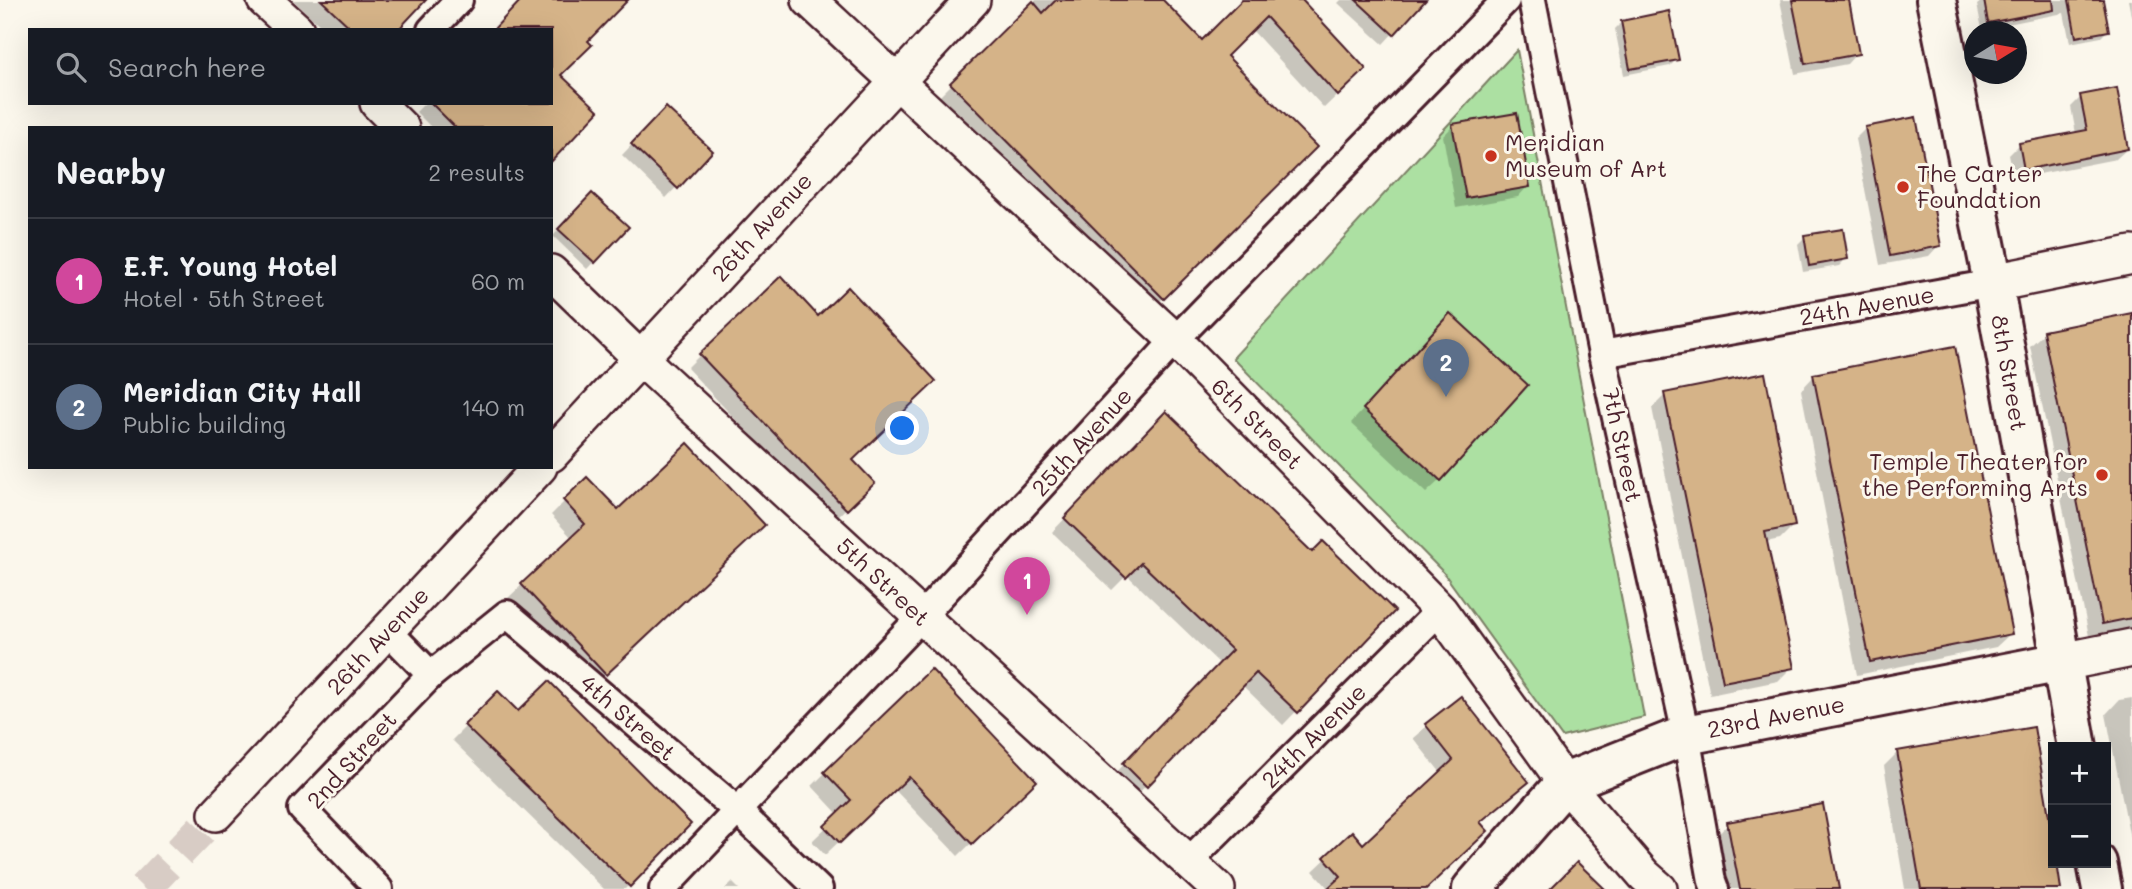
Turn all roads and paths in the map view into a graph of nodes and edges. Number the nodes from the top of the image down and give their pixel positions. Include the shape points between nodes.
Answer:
1 (264, 0) edge
2 (459, 0) edge
3 (809, 0) edge
4 (973, 0) edge
5 (1506, 0) edge
6 (1532, 0) edge
7 (1936, 0) edge
8 (295, 28) edge
9 (433, 28) edge
10 (896, 81) junction
11 (379, 105) edge
12 (400, 126) edge
13 (2132, 255) edge
14 (553, 274) edge
15 (1993, 283) junction
16 (1175, 340) junction
17 (1602, 354) junction
18 (641, 359) junction
19 (553, 453) edge
20 (538, 469) edge
21 (1440, 610) junction
22 (921, 617) junction
23 (388, 631) junction
24 (2132, 648) edge
25 (2062, 662) junction
26 (431, 675) junction
27 (1686, 735) junction
28 (2076, 742) edge
29 (1565, 783) junction
30 (738, 811) junction
31 (216, 814) tunnel mouth
32 (1188, 862) junction
33 (2098, 868) edge
34 (379, 889) edge
35 (663, 889) edge
36 (819, 889) edge
37 (1218, 889) edge
38 (1472, 889) edge
39 (1660, 889) edge
40 (1715, 889) edge
41 (2102, 889) edge

1 - 8 street
2 - 9 street
3 - 10 street, 6th Street
4 - 10 street, 26th Avenue
5 - 16 street, 25th Avenue
6 - 17 street, 7th Street
7 - 15 main road, 8th Street
10 - 16 street, 6th Street
10 - 18 street, 26th Avenue
11 - 12 street
13 - 15 main road, 24th Avenue
14 - 18 street, 5th Street
15 - 17 street, 24th Avenue
15 - 25 main road, 8th Street
16 - 21 street, 6th Street
16 - 22 street, 25th Avenue
17 - 27 street, 7th Street
18 - 19 street, 26th Avenue
18 - 22 street, 5th Street
20 - 23 street, 26th Avenue
21 - 29 street, 6th Street
21 - 32 street, 24th Avenue
22 - 30 street, 25th Avenue
22 - 32 street, 5th Street
23 - 26 street
23 - 31 street, 26th Avenue
24 - 25 main road, 23rd Avenue
25 - 27 main road, 23rd Avenue
25 - 28 main road, 8th Street
26 - 30 street, 4th Street via 507,614
26 - 34 street, 2nd Street via 302,809
27 - 29 main road, 23rd Avenue
27 - 40 street, 7th Street
29 - 38 main road, 23rd Avenue
29 - 39 street, 6th Street
30 - 35 street, 25th Avenue
30 - 36 street, 4th Street
32 - 37 street, 5th Street
33 - 41 main road

